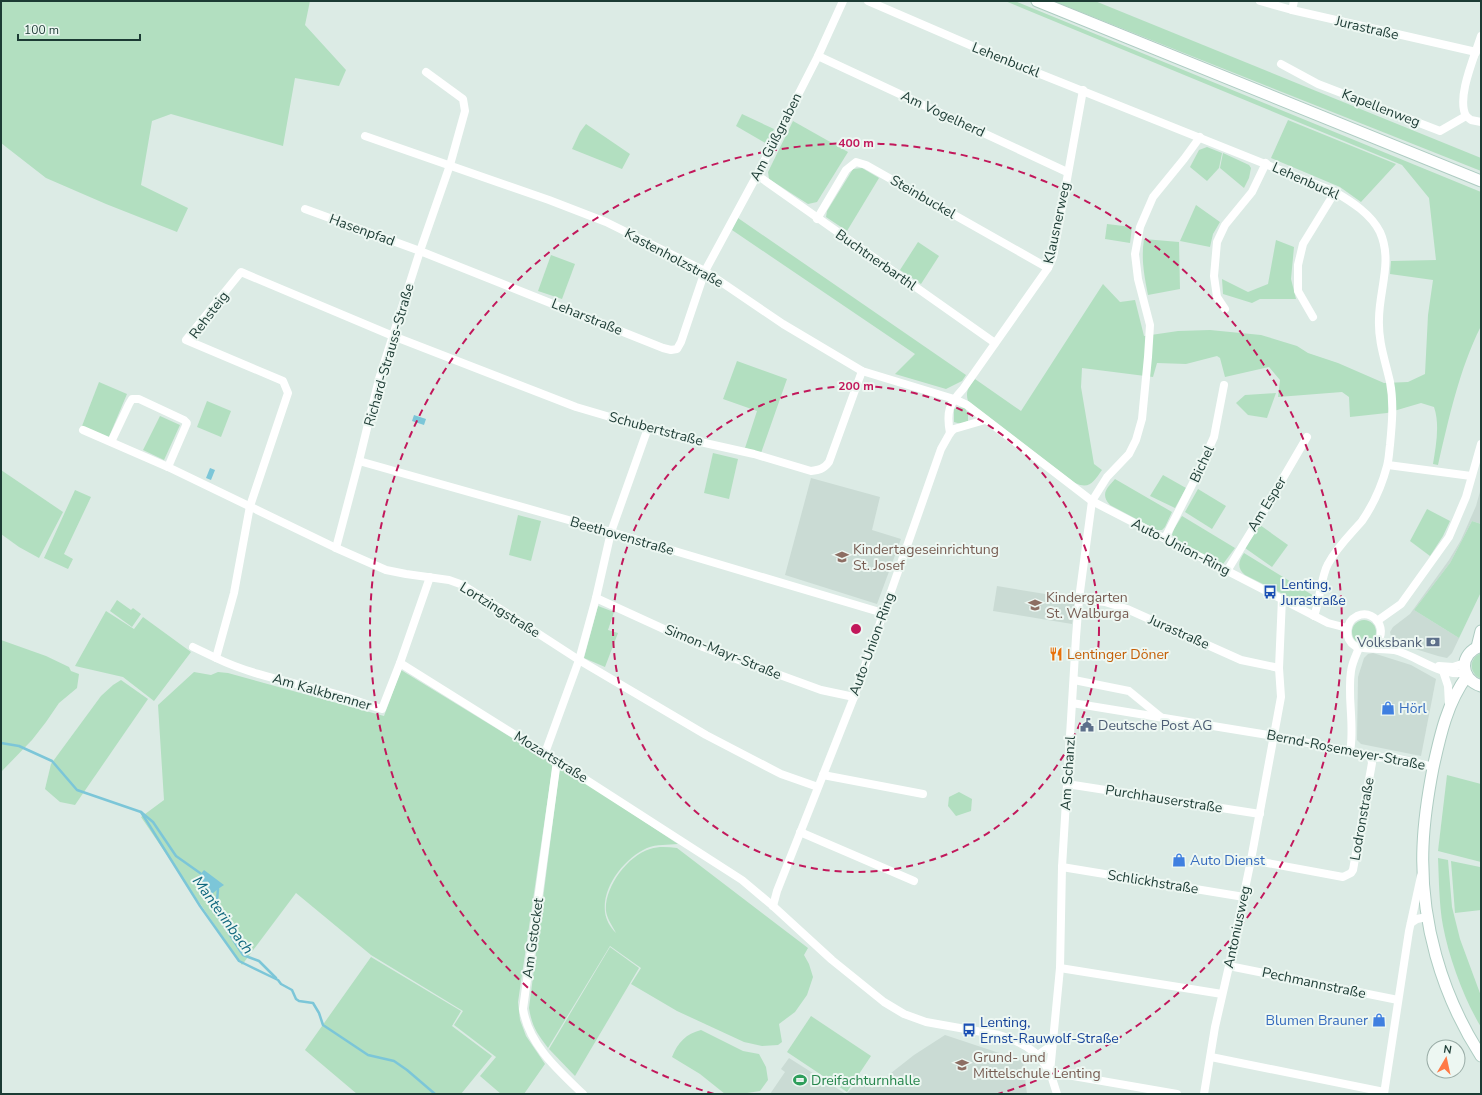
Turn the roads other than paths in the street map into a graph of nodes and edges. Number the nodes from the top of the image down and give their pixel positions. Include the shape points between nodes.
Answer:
1 (843, 1) edge
2 (868, 1) edge
3 (1037, 1) edge
4 (1260, 1) edge
5 (1294, 1) edge
6 (1292, 10) junction
7 (1481, 36) edge
8 (1476, 52) junction
9 (818, 56) junction
10 (1280, 64) dead end
11 (426, 72) dead end
12 (1083, 90) junction
13 (1466, 116) junction
14 (1481, 122) edge
15 (365, 136) dead end
16 (1200, 137) junction
17 (1266, 163) junction
18 (450, 165) junction
19 (1067, 172) junction
20 (757, 175) junction
21 (1481, 182) edge
22 (1335, 192) junction
23 (305, 209) dead end
24 (817, 219) junction
25 (420, 251) junction
26 (1048, 268) junction
27 (705, 271) junction
28 (1225, 309) dead end
29 (1313, 317) dead end
30 (393, 336) junction
31 (995, 343) junction
32 (862, 371) junction
33 (1224, 385) dead end
34 (954, 399) junction
35 (985, 420) junction
36 (648, 428) junction
37 (83, 430) dead end
38 (950, 433) junction
39 (1307, 437) dead end
40 (111, 442) junction
41 (1481, 444) edge
42 (359, 461) junction
43 (1388, 465) junction
44 (168, 467) junction
45 (1472, 476) junction
46 (1092, 501) junction
47 (250, 506) junction
48 (611, 532) junction
49 (1165, 538) junction
50 (336, 548) junction
51 (1227, 571) junction
52 (430, 577) junction
53 (596, 598) junction
54 (1282, 598) junction
55 (1079, 599) junction
56 (883, 613) junction
57 (1314, 616) junction
58 (1377, 621) junction
59 (1347, 628) junction
60 (1481, 631) edge
61 (1380, 637) junction
62 (193, 647) dead end
63 (1479, 647) edge
64 (1359, 648) junction
65 (1369, 648) junction
66 (1395, 650) junction
67 (216, 658) junction
68 (579, 660) junction
69 (400, 663) junction
70 (1426, 664) junction
71 (1279, 668) junction
72 (1443, 671) junction
73 (1466, 671) junction
74 (1074, 680) junction
75 (1478, 685) edge
76 (854, 697) junction
77 (1072, 703) junction
78 (1451, 704) junction
79 (1163, 718) junction
80 (1274, 736) junction
81 (1350, 752) junction
82 (545, 753) junction
83 (1371, 758) junction
84 (557, 761) junction
85 (1434, 766) junction
86 (823, 775) junction
87 (1067, 784) junction
88 (818, 787) junction
89 (923, 794) dead end
90 (1260, 814) junction
91 (800, 832) junction
92 (1251, 860) junction
93 (1062, 867) junction
94 (1423, 871) junction
95 (914, 881) dead end
96 (1244, 897) junction
97 (773, 906) junction
98 (1427, 917) junction
99 (1411, 922) junction
100 (1229, 966) junction
101 (1060, 968) junction
102 (1222, 994) junction
103 (1398, 1000) junction
104 (1052, 1045) junction
105 (1038, 1055) junction
106 (1481, 1056) edge
107 (1211, 1057) junction
108 (1050, 1072) junction
109 (1384, 1093) edge
110 (583, 1094) edge
111 (1057, 1094) edge
112 (1177, 1094) edge
113 (1204, 1094) edge

1 - 9 street, Am Güßgraben
2 - 12 street, Lehenbuckl via 1000,58
3 - 21 main road
4 - 6 street, Jurastraße
5 - 6 street
6 - 8 street, Jurastraße
7 - 8 street
8 - 13 street via 1463,98 1463,111
9 - 19 street, Am Vogelherd
9 - 20 street, Am Güßgraben
10 - 13 street, Kapellenweg via 1318,84 1440,131
11 - 18 street, Richard-Strauss-Straße via 463,99 465,111
12 - 16 street, Lehenbuckl
12 - 19 street, Klausnerweg
13 - 14 street
15 - 18 street, Kastenholzstraße
16 - 17 street, Lehenbuckl
16 - 46 street via 1153,197 1140,227 1135,254 1138,279 1150,325 1142,419 1129,454 1107,477
17 - 22 street, Lehenbuckl
17 - 28 street via 1252,192 1225,225 1217,242 1214,276 1217,297
18 - 25 street, Richard-Strauss-Straße
18 - 27 street, Kastenholzstraße via 606,222
19 - 26 street, Klausnerweg via 1053,257
20 - 24 street, Buchtnerbarthl
20 - 27 street, Am Güßgraben
22 - 29 street via 1303,244 1298,265 1298,291
22 - 43 street, Lehenbuckl via 1349,200 1372,221 1380,232 1385,249 1385,276 1378,318 1380,345 1390,382 1392,401 1393,420
23 - 25 street, Hasenpfad
24 - 26 street, Steinbuckel via 846,170 856,162 866,165
24 - 31 street, Buchtnerbarthl
25 - 27 street, Leharstraße via 671,350 677,349 681,342
25 - 30 street, Richard-Strauss-Straße
26 - 31 street, Klausnerweg
27 - 32 street, Kastenholzstraße via 782,324
30 - 36 street, Schubertstraße via 576,407
30 - 42 street, Richard-Strauss-Straße via 379,378
30 - 47 street, Rehsteig via 241,272 186,340 283,381 288,393
31 - 34 street, Klausnerweg
32 - 34 street, Kastenholzstraße
32 - 36 street, Schubertstraße via 829,462 826,467 819,470 811,471
33 - 49 street, Bichel via 1214,437
34 - 35 street, Auto-Union-Ring via 967,405
34 - 38 street via 949,409
35 - 38 street via 962,426
35 - 46 street, Auto-Union-Ring
36 - 48 street
37 - 40 street, Lortzingstraße
38 - 56 street, Auto-Union-Ring via 941,449
39 - 51 street, Am Esper
40 - 44 street, Lortzingstraße
40 - 44 street via 132,399 139,399 187,423
41 - 45 street
42 - 48 street, Beethovenstraße
42 - 50 street, Richard-Strauss-Straße
43 - 45 street
43 - 57 street, Lehenbuckl via 1374,503 1327,565
44 - 47 street, Lortzingstraße
45 - 58 street via 1455,524 1439,553 1401,604
46 - 49 street, Auto-Union-Ring
46 - 55 street, Am Schanzl
47 - 50 street, Lortzingstraße
47 - 67 street via 234,593
48 - 53 street
48 - 56 street, Beethovenstraße
49 - 51 street, Auto-Union-Ring
50 - 52 street, Lortzingstraße via 386,570
51 - 54 street, Auto-Union-Ring
52 - 68 street, Lortzingstraße via 463,585
52 - 69 street
53 - 68 street
53 - 76 street, Simon-Mayr-Straße via 703,647 821,690
54 - 57 street, Auto-Union-Ring
54 - 71 street
55 - 71 street, Jurastraße via 1104,602 1127,609 1241,660
55 - 74 street, Am Schanzl
56 - 76 street, Auto-Union-Ring
57 - 59 street, Auto-Union-Ring
58 - 59 street via 1370,616 1360,615 1352,620
58 - 61 street via 1381,629
59 - 64 street via 1349,640
60 - 63 main road
61 - 65 street
61 - 66 street
62 - 67 street, Am Kalkbrenner
63 - 73 main road via 1469,654
64 - 65 street
64 - 81 street via 1351,672
65 - 66 street
66 - 70 street
67 - 69 street, Am Kalkbrenner via 271,678 323,690 382,710
68 - 82 street
68 - 88 street, Lortzingstraße via 706,734 781,774
69 - 82 street, Mozartstraße
70 - 72 street
70 - 73 street
71 - 80 street via 1281,697
72 - 73 street via 1455,674
72 - 78 street
73 - 75 main road
73 - 78 main road
74 - 77 street, Am Schanzl
74 - 79 street, Bernd-Rosemeyer-Straße via 1129,691
75 - 78 main road via 1465,689
76 - 86 street, Auto-Union-Ring
77 - 79 street, Bernd-Rosemeyer-Straße
77 - 87 street, Am Schanzl
78 - 85 main road via 1442,729
79 - 80 street, Bernd-Rosemeyer-Straße
80 - 81 street, Bernd-Rosemeyer-Straße
80 - 90 street, Antoniusweg
81 - 83 street, Bernd-Rosemeyer-Straße
82 - 84 street, Mozartstraße
83 - 85 street, Bernd-Rosemeyer-Straße via 1390,757
83 - 92 street, Lodronstraße via 1351,873 1343,877
84 - 97 street, Mozartstraße via 742,880
84 - 110 street, Am Gstocket via 523,1009 526,1024 536,1044 559,1072
85 - 94 main road via 1425,819
86 - 88 street, Auto-Union-Ring
86 - 89 street
87 - 90 street, Purchhauserstraße
87 - 93 street, Am Schanzl
88 - 91 street, Auto-Union-Ring
90 - 92 street, Antoniusweg
91 - 95 street
91 - 97 street, Auto-Union-Ring
92 - 96 street, Antoniusweg
93 - 96 street, Schlickhstraße
93 - 101 street, Am Schanzl
94 - 98 main road
94 - 99 street
96 - 100 street, Antoniusweg
97 - 105 street, Mozartstraße via 857,981 904,1014 941,1025 999,1035 1014,1040
98 - 99 street
98 - 106 main road via 1449,995 1463,1026
99 - 103 street
100 - 102 street, Antoniusweg
100 - 103 street, Pechmannstraße
101 - 102 street
101 - 104 street, Am Schanzl
102 - 107 street, Antoniusweg
103 - 109 street
104 - 105 street
104 - 108 street, Am Schanzl
105 - 108 street
107 - 109 street
107 - 113 street, Antoniusweg
108 - 111 street
108 - 112 street

